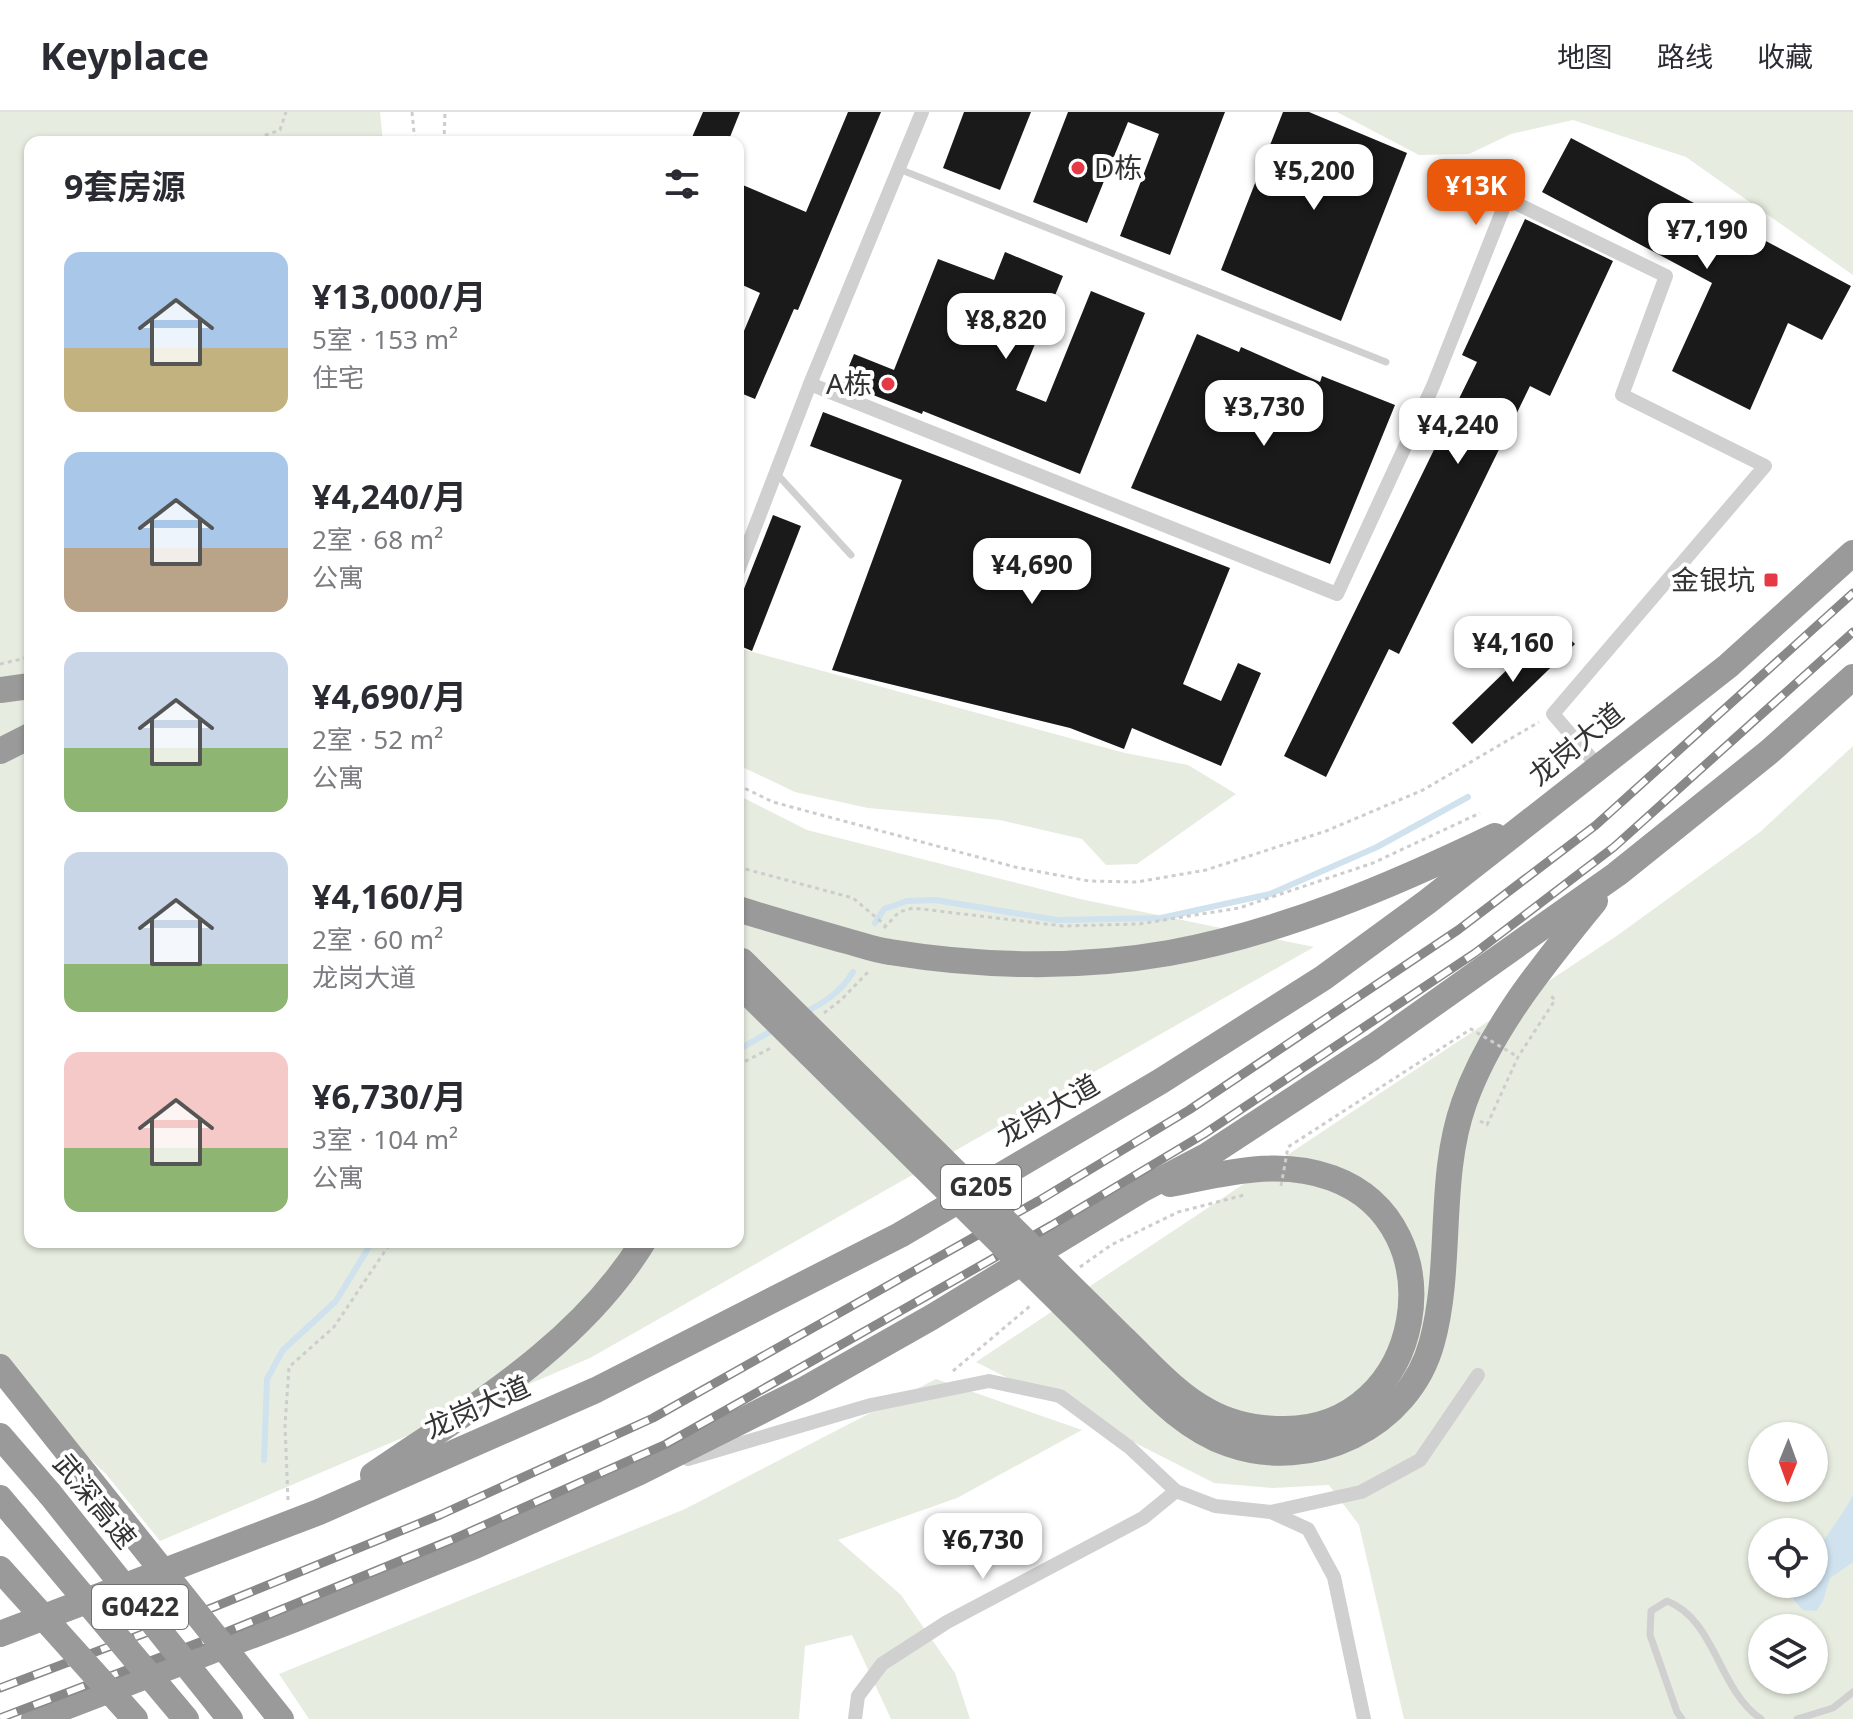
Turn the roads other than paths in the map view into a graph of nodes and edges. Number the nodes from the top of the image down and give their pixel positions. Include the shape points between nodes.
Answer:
1 (922, 112) edge
2 (899, 169) junction
3 (1386, 362) dead end
4 (810, 384) junction
5 (776, 473) junction
6 (1853, 553) edge
7 (851, 555) dead end
8 (744, 556) edge
9 (1853, 677) edge
10 (24, 724) edge
11 (0, 730) edge
12 (24, 739) edge
13 (0, 751) edge
14 (1598, 766) junction
15 (1541, 813) junction
16 (1617, 874) junction
17 (744, 911) edge
18 (744, 972) edge
19 (1143, 1189) junction
20 (639, 1248) edge
21 (1118, 1346) junction
22 (0, 1367) edge
23 (1478, 1375) dead end
24 (0, 1436) edge
25 (638, 1473) junction
26 (1176, 1491) junction
27 (8, 1508) edge
28 (319, 1512) junction
29 (1271, 1512) junction
30 (0, 1569) edge
31 (0, 1634) edge
32 (1853, 1692) edge
33 (34, 1719) edge
34 (135, 1719) edge
35 (186, 1719) edge
36 (230, 1719) edge
37 (281, 1719) edge
38 (855, 1719) edge
39 (1364, 1719) edge
40 (1682, 1719) edge
41 (1761, 1719) edge
42 (1797, 1719) edge

1 - 2 street
2 - 3 lane
2 - 4 street
4 - 5 street
4 - 14 street via 1337,594 1433,386 1507,199 1666,276 1622,395 1765,466 1553,714
5 - 7 lane
5 - 8 street
6 - 14 highway, 龙岗大道 / G205 via 1728,666
9 - 16 highway
10 - 11 highway
12 - 13 highway
14 - 15 highway, 龙岗大道 / G205
15 - 17 highway via 1317,913 1169,953 1026,964 888,952
15 - 28 highway, 龙岗大道 / G205 via 1323,978 900,1235 596,1390
16 - 19 highway via 1373,1047 1208,1155
16 - 21 highway via 1513,1009 1474,1078 1454,1141 1432,1344 1395,1406 1369,1428 1313,1451 1230,1445 1193,1426 1160,1399
18 - 21 highway, bridge
19 - 21 highway via 1274,1167 1334,1179 1382,1211 1397,1233 1406,1257 1406,1335 1381,1387 1357,1409 1302,1429 1237,1424 1206,1411
19 - 25 highway via 805,1389
20 - 28 highway via 580,1323 530,1366
22 - 37 highway, bridge
23 - 29 street via 1420,1460 1361,1492
24 - 36 highway, 武深高速 / G0422, bridge
25 - 26 street via 871,1405 989,1381 1060,1396 1129,1447
25 - 33 highway via 475,1546
26 - 29 street via 1215,1506
26 - 38 street via 1143,1518 947,1622 882,1664 858,1696
27 - 35 highway, G0422, bridge
28 - 31 highway, 龙岗大道 / G205
29 - 39 street via 1308,1529 1334,1577
30 - 34 highway, bridge
32 - 42 lane via 1833,1708
40 - 41 lane via 1650,1635 1651,1611 1667,1601 1683,1608 1700,1628 1728,1683 1748,1711

